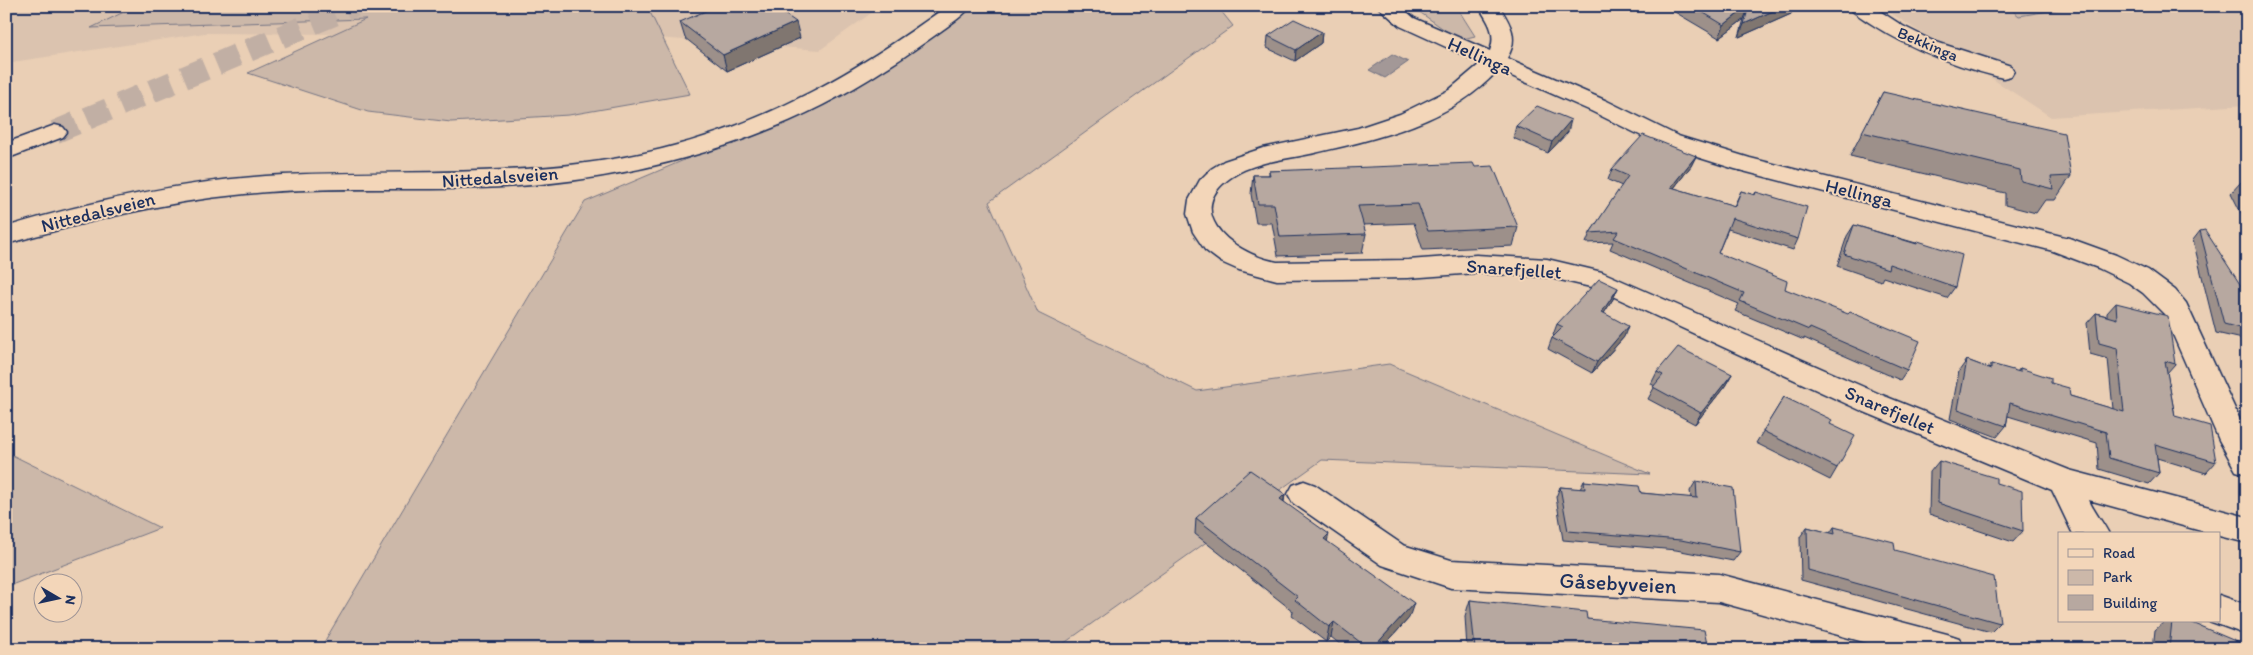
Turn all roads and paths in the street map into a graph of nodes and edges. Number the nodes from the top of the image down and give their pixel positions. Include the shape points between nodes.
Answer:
1 (961, 6) edge
2 (1387, 6) edge
3 (1488, 6) edge
4 (1858, 6) edge
5 (1494, 62) junction
6 (2003, 71) dead end
7 (54, 132) tunnel mouth
8 (6, 152) edge
9 (6, 236) edge
10 (2247, 462) edge
11 (2064, 482) junction
12 (1304, 494) dead end
13 (2247, 530) edge
14 (2091, 532) edge
15 (2220, 610) edge
16 (2247, 620) edge
17 (1947, 649) edge

1 - 9 main road, Nittedalsveien via 878,65 809,104 748,130 651,158 513,179 312,182 215,188 126,203
2 - 5 main road, Hellinga via 1407,22
3 - 5 main road, Snarefjellet via 1504,34 1504,42
4 - 6 main road, Bekkinga via 1912,40
5 - 10 main road, Hellinga via 1670,141 1743,164 2060,244 2137,277 2162,292 2176,310
5 - 11 main road, Snarefjellet via 1480,77 1446,101 1394,124 1265,156 1225,170 1209,184 1200,204 1206,232 1223,251 1237,260 1277,271 1408,269 1476,264 1547,268 1602,281 1872,403
7 - 8 main road
11 - 13 main road, Snarefjellet
11 - 14 main road
12 - 17 main road, Gåsebyveien via 1393,555 1451,574 1719,588
15 - 16 main road

